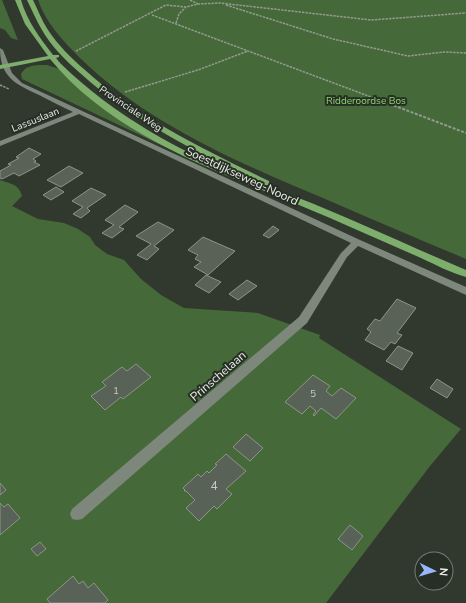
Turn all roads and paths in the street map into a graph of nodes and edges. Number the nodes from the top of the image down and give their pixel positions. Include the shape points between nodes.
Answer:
1 (18, 0) edge
2 (30, 0) edge
3 (190, 0) edge
4 (220, 3) junction
5 (198, 4) junction
6 (186, 7) junction
7 (466, 13) edge
8 (151, 14) junction
9 (176, 23) junction
10 (0, 50) edge
11 (79, 51) dead end
12 (248, 51) junction
13 (466, 53) edge
14 (65, 55) junction
15 (52, 58) junction
16 (3, 67) edge
17 (0, 86) edge
18 (9, 89) dead end
19 (112, 96) junction
20 (78, 112) junction
21 (466, 133) edge
22 (0, 144) edge
23 (292, 198) junction
24 (356, 242) junction
25 (466, 274) edge
26 (466, 291) edge
27 (77, 514) dead end

1 - 15 main road, Provinciale Weg via 22,14
2 - 14 main road, Provinciale Weg via 34,13 44,29
3 - 5 path
4 - 5 path
4 - 7 path via 371,20
4 - 13 path via 333,39 408,56 444,52
5 - 6 path
6 - 8 path via 166,5
6 - 9 path via 179,14
8 - 9 path
8 - 11 path
9 - 12 path
10 - 16 street
12 - 19 path via 198,70
12 - 21 path
14 - 15 main road
14 - 19 main road, Provinciale Weg
15 - 16 main road
15 - 23 main road, Provinciale Weg via 98,100 162,142 263,189
16 - 20 street, Soestdijkseweg-Noord via 10,78
17 - 18 path
19 - 23 main road, Provinciale Weg via 177,138
20 - 22 street, Lassuslaan
20 - 24 street, Soestdijkseweg-Noord
23 - 25 main road, Provinciale Weg
24 - 26 street, Soestdijkseweg-Noord
24 - 27 street, Prinschelaan via 344,255 303,320

